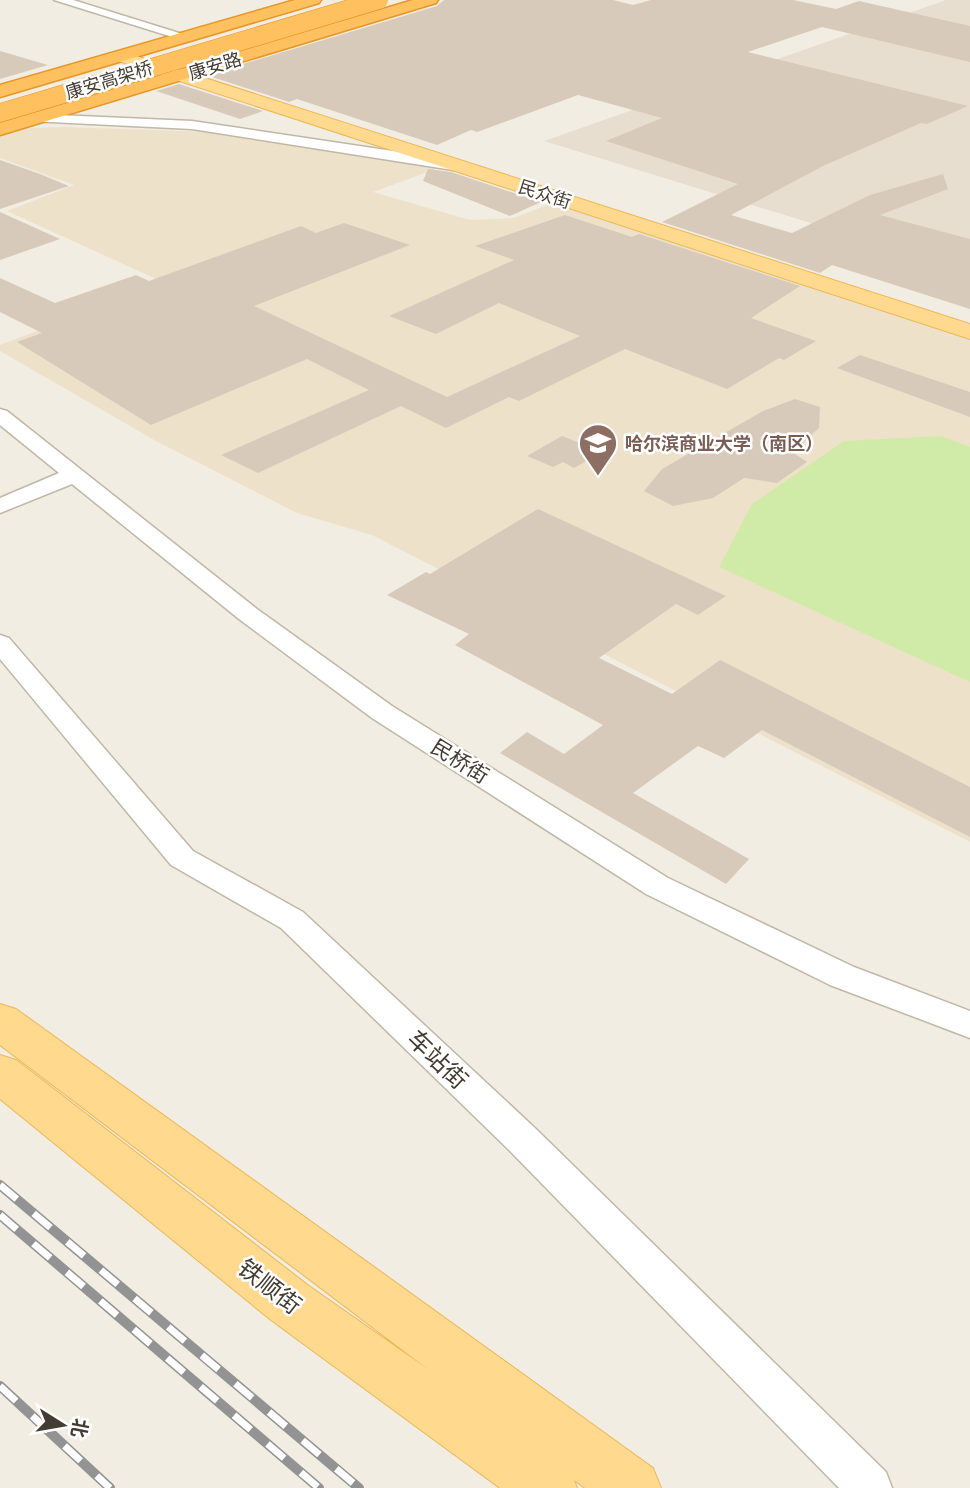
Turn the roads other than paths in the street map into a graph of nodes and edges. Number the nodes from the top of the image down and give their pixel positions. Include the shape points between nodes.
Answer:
1 (60, 0) edge
2 (313, 0) edge
3 (329, 0) edge
4 (350, 0) edge
5 (379, 0) edge
6 (430, 0) edge
7 (400, 5) edge
8 (186, 37) junction
9 (121, 56) junction
10 (181, 76) junction
11 (89, 82) junction
12 (0, 91) edge
13 (0, 103) edge
14 (0, 113) edge
15 (34, 118) junction
16 (0, 129) edge
17 (453, 164) junction
18 (970, 332) edge
19 (0, 415) edge
20 (76, 474) junction
21 (0, 506) edge
22 (0, 643) edge
23 (0, 1021) edge
24 (970, 1024) edge
25 (0, 1073) edge
26 (548, 1488) edge
27 (632, 1488) edge
28 (870, 1488) edge

1 - 8 street
2 - 8 highway, 康安路
3 - 11 highway
4 - 7 street
4 - 11 highway, 康安高架桥
5 - 11 highway, 康安高架桥, bridge
6 - 7 highway, 康安路
7 - 10 highway, 康安路
7 - 11 highway, bridge
8 - 9 highway, 康安路
9 - 10 main road, 民众街
9 - 12 highway, 康安路
10 - 15 highway, 康安路
10 - 17 main road, 民众街
11 - 13 highway, 康安高架桥
11 - 14 highway, 康安高架桥, bridge
15 - 16 highway, 康安路
15 - 17 street via 192,125
17 - 18 main road, 民众街
19 - 20 street, 民桥街
20 - 21 street
20 - 24 street, 民桥街 via 248,614 382,712 657,886 842,976
22 - 28 street, 车站街 via 182,858 292,920 523,1140
23 - 27 main road
25 - 26 main road, 铁顺街 via 290,1303

